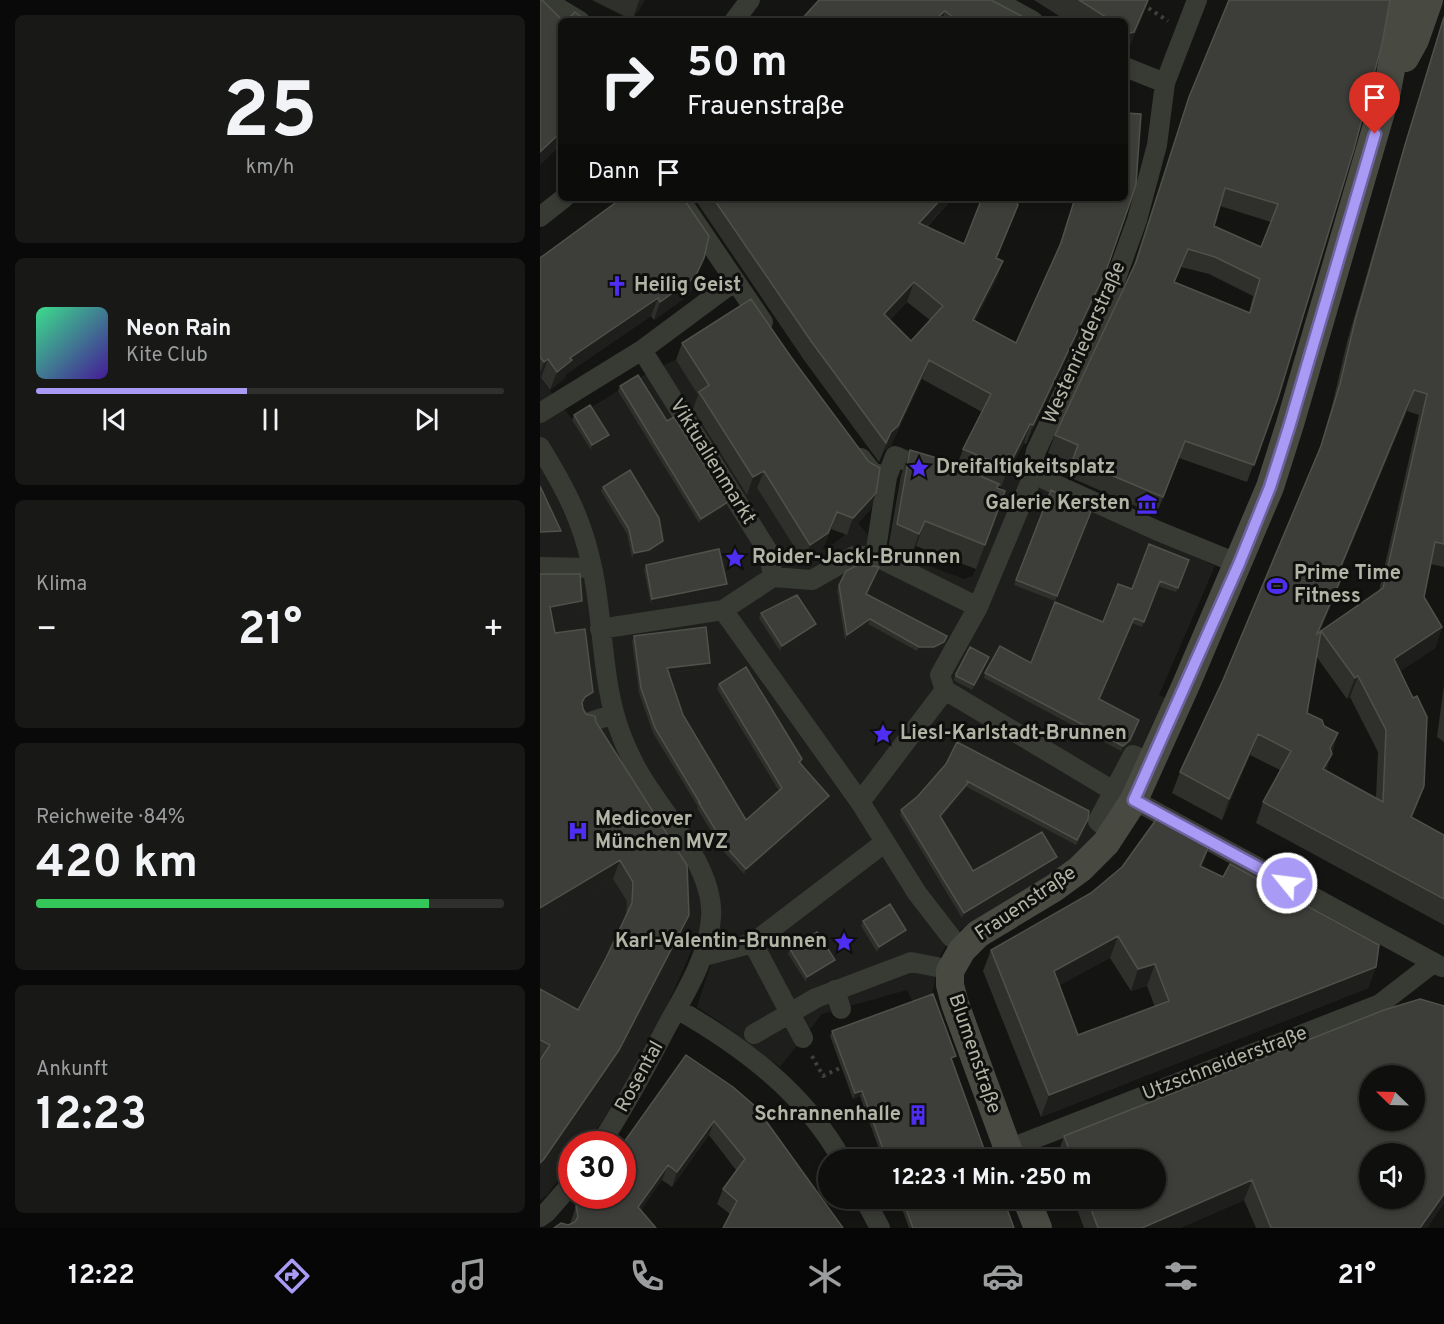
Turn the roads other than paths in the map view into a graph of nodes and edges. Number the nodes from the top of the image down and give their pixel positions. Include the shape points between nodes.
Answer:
1 (545, 0) edge
2 (750, 0) edge
3 (995, 0) edge
4 (1197, 0) edge
5 (1404, 0) edge
6 (1429, 0) edge
7 (1444, 6) edge
8 (575, 18) edge
9 (736, 18) edge
10 (1028, 18) edge
11 (1128, 68) edge
12 (1165, 83) junction
13 (1387, 91) junction
14 (560, 201) edge
15 (681, 201) edge
16 (540, 217) edge
17 (735, 281) junction
18 (771, 334) edge
19 (642, 350) junction
20 (540, 413) edge
21 (851, 444) edge
22 (540, 447) edge
23 (1035, 471) junction
24 (886, 477) junction
25 (947, 478) edge
26 (999, 500) edge
27 (1020, 508) junction
28 (875, 556) junction
29 (1239, 564) junction
30 (540, 567) edge
31 (592, 568) junction
32 (773, 578) junction
33 (978, 607) junction
34 (723, 610) junction
35 (600, 629) junction
36 (945, 690) junction
37 (614, 714) junction
38 (587, 723) edge
39 (1138, 757) dead end
40 (1125, 796) junction
41 (860, 802) junction
42 (1101, 824) dead end
43 (884, 843) junction
44 (753, 943) junction
45 (956, 944) junction
46 (704, 956) junction
47 (1439, 966) edge
48 (937, 967) dead end
49 (835, 990) junction
50 (677, 1009) junction
51 (841, 1009) dead end
52 (791, 1013) junction
53 (754, 1034) dead end
54 (803, 1038) road end
55 (609, 1131) edge
56 (836, 1149) edge
57 (1008, 1149) edge
58 (1022, 1149) edge
59 (558, 1203) edge
60 (870, 1209) edge
61 (1030, 1209) edge
62 (548, 1218) edge
63 (880, 1228) edge
64 (1038, 1228) edge

1 - 8 street
2 - 9 street
3 - 10 street
4 - 12 street, Westenriederstraße
5 - 13 main road, Frauenstraße
6 - 7 street
6 - 13 main road, Frauenstraße via 1415,40
11 - 12 street
12 - 23 street, Westenriederstraße via 1157,145 1137,220 1110,295 1036,451
13 - 29 main road, Frauenstraße via 1290,424
14 - 16 street
15 - 17 street
17 - 18 street
17 - 19 street
19 - 20 street
19 - 32 street, Viktualienmarkt via 769,553
21 - 24 street via 872,472
22 - 31 street via 580,522
23 - 27 street
23 - 29 street via 1046,480
24 - 25 street via 895,456
24 - 28 street
26 - 27 street
27 - 33 street
28 - 32 street via 854,556 812,580
28 - 33 street
29 - 40 main road, Frauenstraße
30 - 31 street
31 - 35 street
32 - 34 street
33 - 36 street via 940,675
34 - 35 street
34 - 41 street
35 - 37 street
36 - 40 street
36 - 41 street
37 - 38 street
37 - 46 street via 643,779 703,876 712,916
39 - 40 street via 1133,755
40 - 42 street via 1098,821
40 - 45 main road, Frauenstraße via 1106,843 1080,869
40 - 47 street
41 - 43 street
43 - 44 street
43 - 45 street
44 - 46 street
44 - 52 street
45 - 57 main road, Blumenstraße via 950,985
46 - 50 street
47 - 58 street, Utzschneiderstraße via 1380,1004
48 - 49 street via 911,962
49 - 51 street
49 - 52 street
50 - 55 street, Rosental
50 - 56 street via 736,1045 776,1078
52 - 53 street
52 - 54 street
59 - 62 street
60 - 63 street
61 - 64 main road

